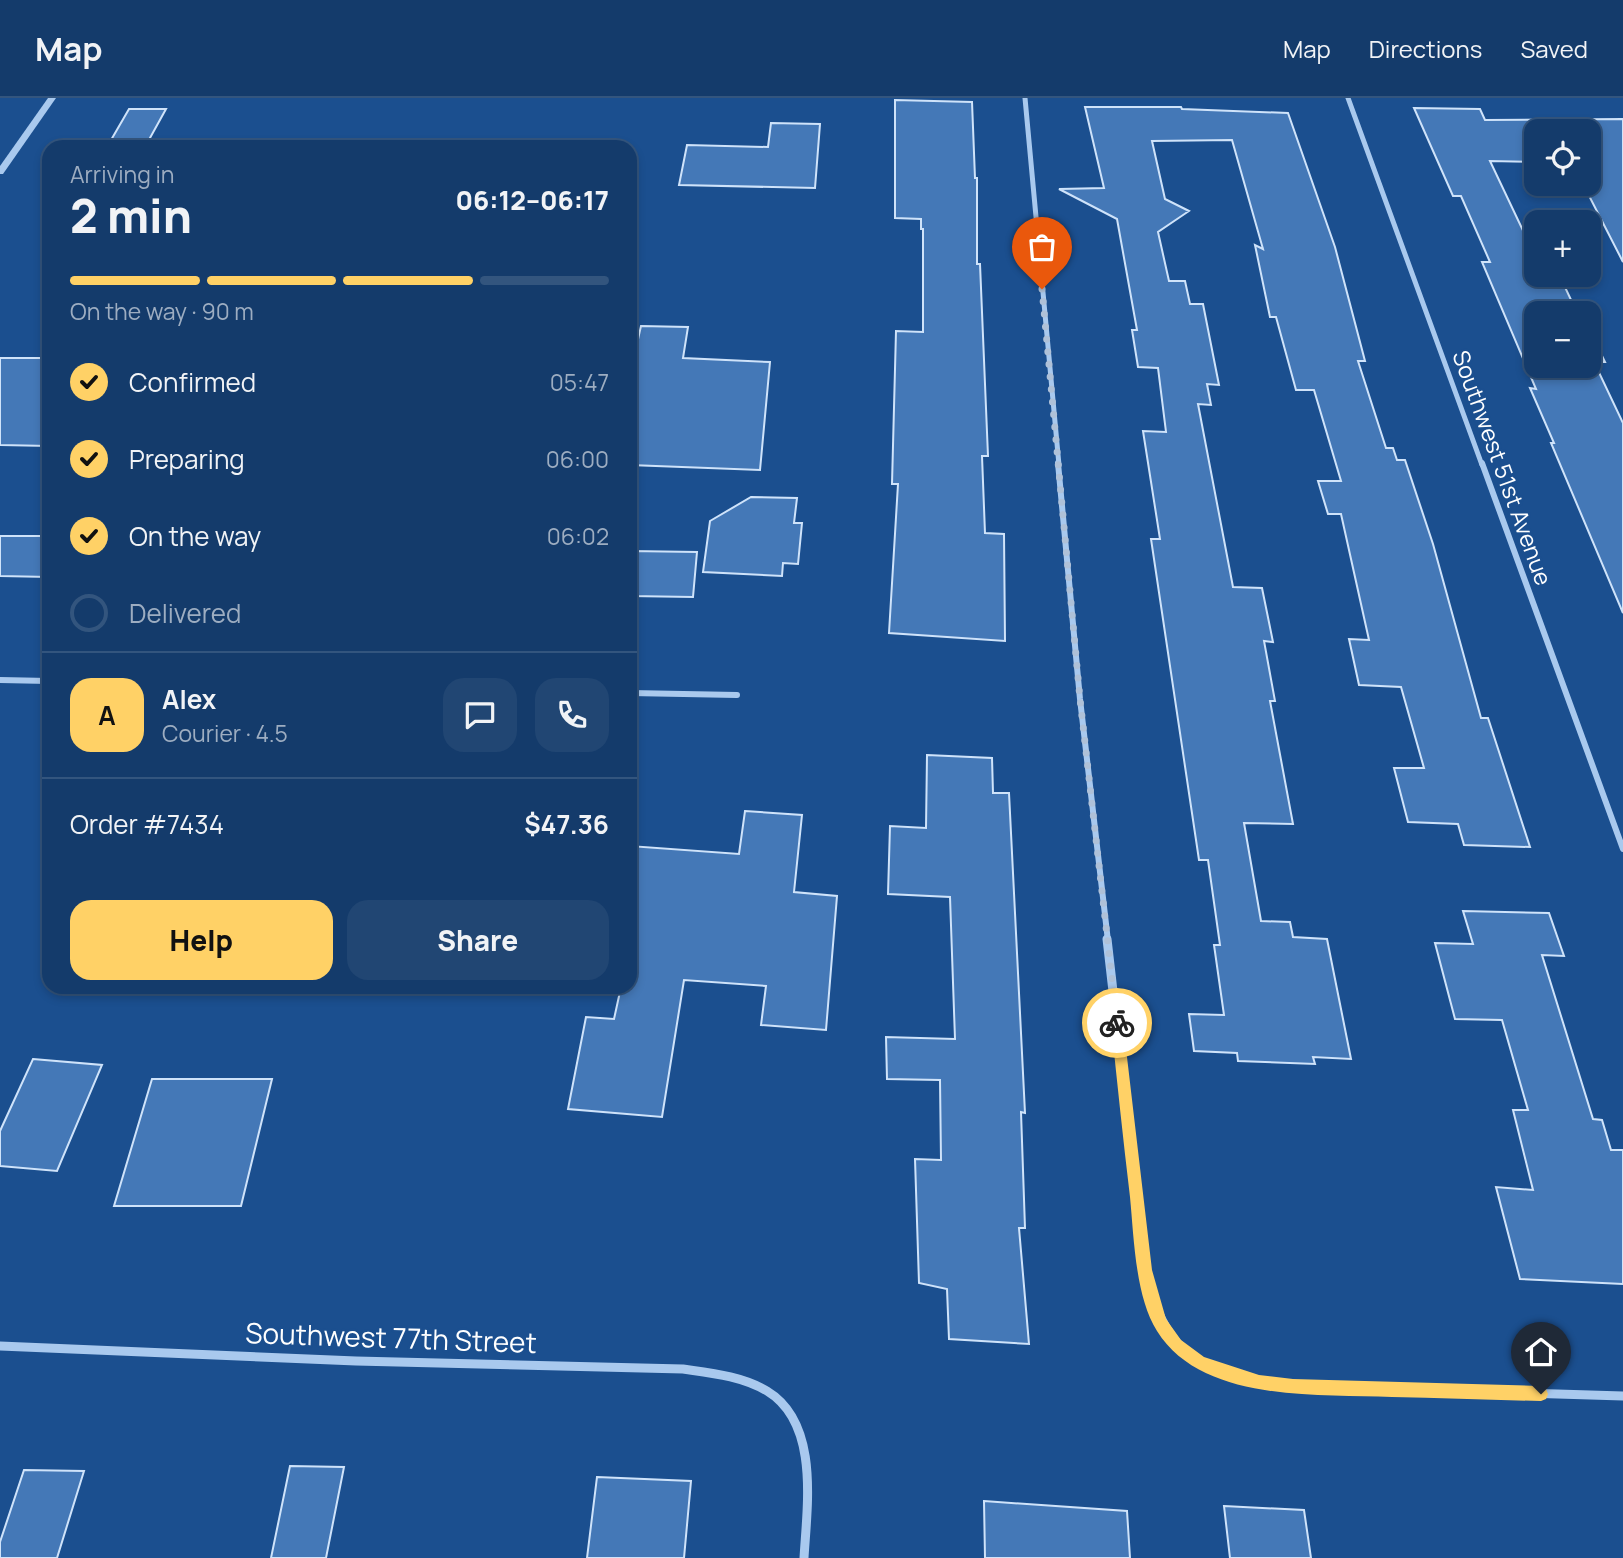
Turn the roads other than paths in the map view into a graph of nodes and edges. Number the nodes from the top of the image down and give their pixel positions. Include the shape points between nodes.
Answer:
1 (52, 98) edge
2 (1025, 98) edge
3 (1348, 98) edge
4 (0, 172) edge
5 (0, 680) edge
6 (42, 681) edge
7 (637, 693) edge
8 (737, 695) dead end
9 (1623, 849) edge
10 (0, 1346) edge
11 (1623, 1396) edge
12 (804, 1558) edge

1 - 4 street
2 - 11 street via 1080,699 1145,1270 1157,1315 1176,1345 1199,1362 1227,1374 1293,1386
3 - 9 street, Southwest 51st Avenue
5 - 6 street
7 - 8 street
10 - 12 street, Southwest 77th Street via 683,1369 733,1378 776,1397 789,1411 805,1461

